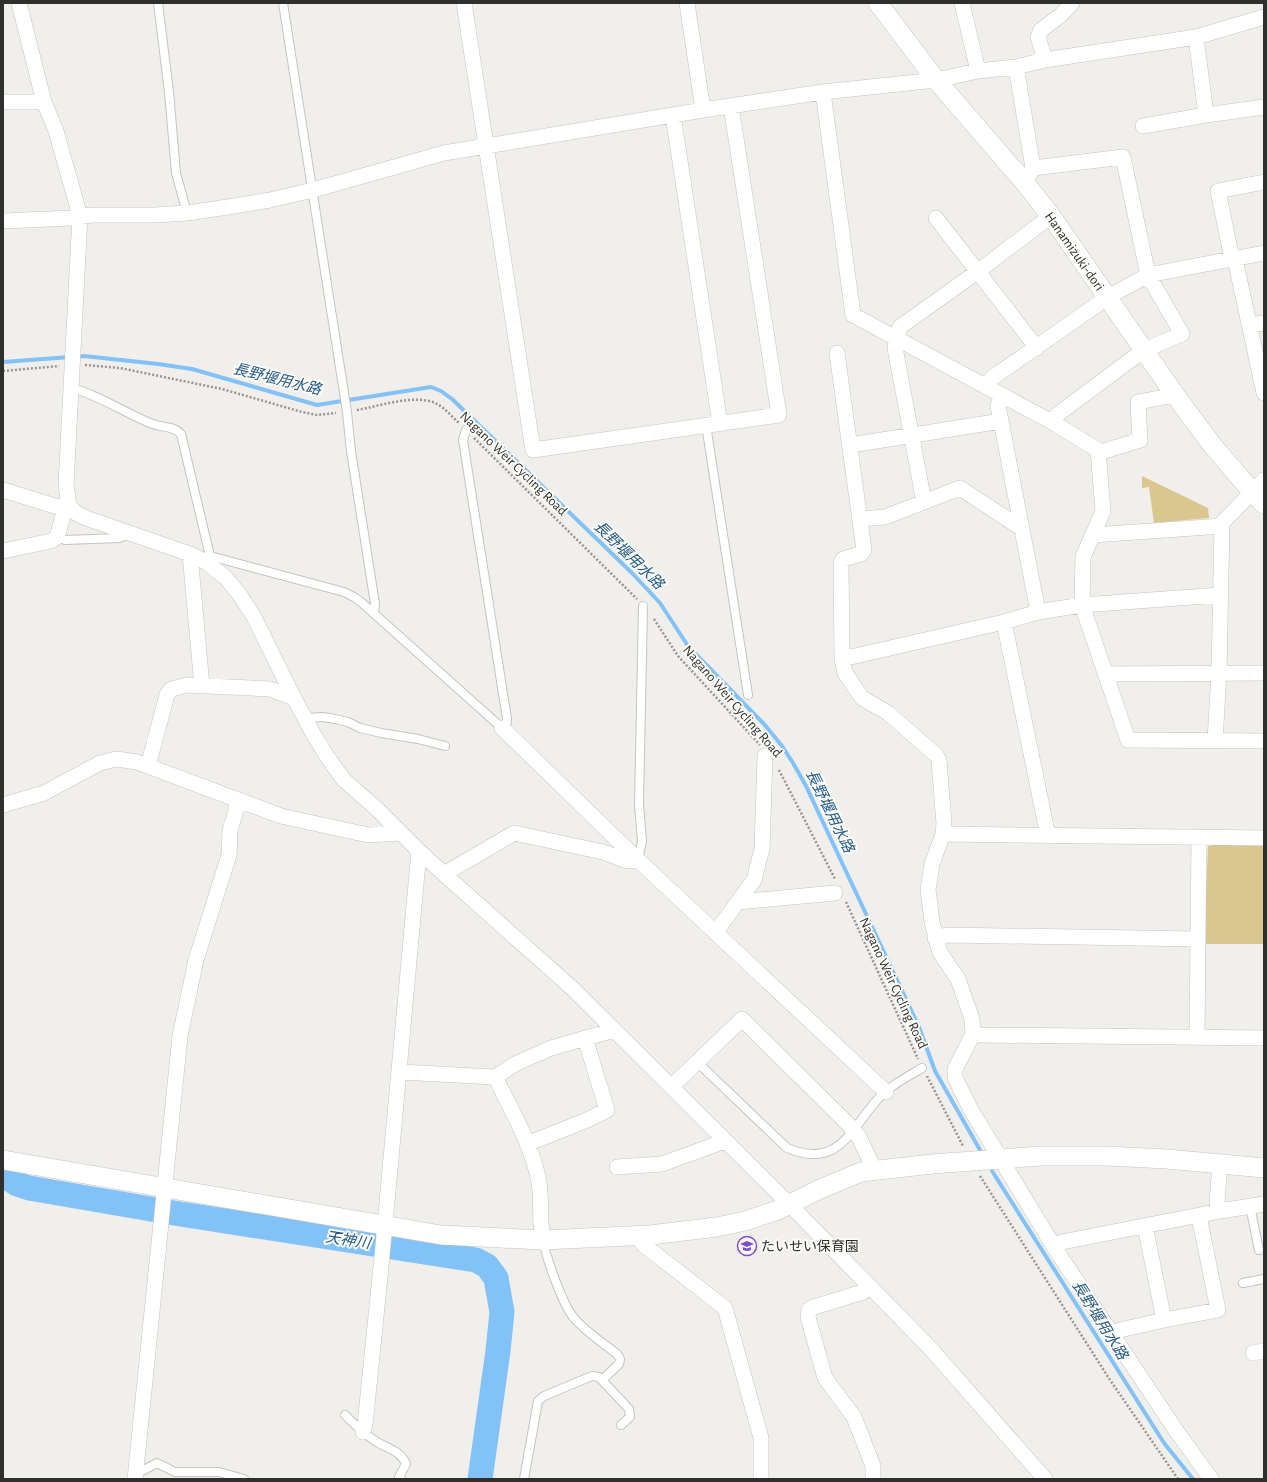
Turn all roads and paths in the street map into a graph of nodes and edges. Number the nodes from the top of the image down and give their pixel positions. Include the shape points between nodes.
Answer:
1 (19, 3) edge
2 (158, 3) edge
3 (283, 3) edge
4 (464, 3) edge
5 (687, 3) edge
6 (878, 3) edge
7 (962, 3) edge
8 (1072, 3) edge
9 (1264, 17) edge
10 (1196, 37) junction
11 (1045, 60) junction
12 (1016, 67) junction
13 (978, 71) junction
14 (936, 80) junction
15 (823, 92) junction
16 (3, 102) edge
17 (44, 102) junction
18 (731, 106) junction
19 (1264, 107) edge
20 (703, 110) junction
21 (1206, 114) junction
22 (673, 115) junction
23 (1143, 126) dead end
24 (486, 145) junction
25 (1029, 175) junction
26 (1264, 182) edge
27 (313, 190) junction
28 (186, 213) junction
29 (80, 216) junction
30 (1051, 216) junction
31 (936, 218) dead end
32 (3, 221) edge
33 (1264, 253) edge
34 (1233, 259) junction
35 (977, 272) junction
36 (1148, 276) junction
37 (1108, 298) junction
38 (1264, 323) edge
39 (1249, 325) junction
40 (896, 338) junction
41 (1037, 348) junction
42 (1144, 350) junction
43 (837, 353) dead end
44 (83, 364) dead end
45 (62, 366) dead end
46 (3, 371) edge
47 (985, 386) junction
48 (71, 388) junction
49 (1264, 393) edge
50 (1001, 395) junction
51 (1175, 395) junction
52 (345, 411) junction
53 (1001, 421) junction
54 (1052, 422) junction
55 (713, 424) junction
56 (466, 430) junction
57 (912, 436) junction
58 (851, 445) junction
59 (1098, 450) junction
60 (3, 490) edge
61 (1260, 492) edge
62 (924, 502) junction
63 (69, 506) junction
64 (860, 519) junction
65 (1222, 526) junction
66 (1021, 528) junction
67 (131, 534) junction
68 (1093, 535) junction
69 (57, 537) junction
70 (3, 551) edge
71 (190, 554) junction
72 (208, 559) junction
73 (1220, 595) junction
74 (1082, 605) junction
75 (644, 606) junction
76 (1038, 612) junction
77 (374, 613) junction
78 (1004, 622) junction
79 (842, 659) junction
80 (1219, 673) junction
81 (1264, 673) edge
82 (1105, 674) junction
83 (202, 686) junction
84 (748, 696) dead end
85 (294, 698) junction
86 (306, 718) junction
87 (504, 730) junction
88 (1215, 741) junction
89 (1264, 741) edge
90 (445, 746) dead end
91 (765, 752) joint
92 (148, 766) junction
93 (777, 767) dead end
94 (240, 800) junction
95 (3, 805) edge
96 (401, 833) junction
97 (943, 834) junction
98 (1048, 836) junction
99 (1199, 837) junction
100 (1264, 838) edge
101 (419, 851) junction
102 (638, 860) junction
103 (444, 874) junction
104 (838, 891) junction
105 (738, 902) junction
106 (715, 933) junction
107 (935, 938) junction
108 (1198, 939) junction
109 (614, 1030) junction
110 (973, 1034) junction
111 (1197, 1037) junction
112 (585, 1038) junction
113 (1264, 1038) edge
114 (697, 1062) junction
115 (922, 1068) junction
116 (399, 1072) junction
117 (496, 1077) junction
118 (671, 1087) junction
119 (886, 1092) junction
120 (854, 1131) junction
121 (725, 1141) junction
122 (527, 1144) junction
123 (966, 1153) dead end
124 (1000, 1159) junction
125 (3, 1160) edge
126 (1220, 1164) junction
127 (617, 1167) dead end
128 (1264, 1168) edge
129 (976, 1170) dead end
130 (875, 1171) junction
131 (164, 1193) junction
132 (790, 1205) junction
133 (1257, 1205) edge
134 (1220, 1211) junction
135 (1199, 1216) junction
136 (1145, 1226) junction
137 (385, 1229) junction
138 (636, 1236) junction
139 (543, 1240) junction
140 (1054, 1247) junction
141 (1259, 1250) dead end
142 (1264, 1279) edge
143 (1243, 1283) dead end
144 (870, 1287) junction
145 (1164, 1320) junction
146 (1112, 1335) junction
147 (602, 1380) junction
148 (345, 1415) dead end
149 (621, 1425) dead end
150 (363, 1432) junction
151 (136, 1477) edge
152 (244, 1479) edge
153 (401, 1479) edge
154 (524, 1479) edge
155 (761, 1479) edge
156 (873, 1479) edge
157 (1046, 1479) edge
158 (1178, 1479) edge
159 (1211, 1479) edge

1 - 17 street
2 - 28 lane via 176,173
3 - 27 lane
4 - 24 street
5 - 20 street
6 - 14 street, Hanamizuki-dori
7 - 13 street
8 - 11 street via 1062,15 1041,30 1038,37
9 - 10 street
10 - 11 street
10 - 21 street
11 - 12 street
12 - 13 street
12 - 25 street
13 - 14 street
14 - 15 street
14 - 25 street, Hanamizuki-dori
15 - 18 street
15 - 40 street via 853,315
16 - 17 street
17 - 29 street via 56,131
18 - 20 street
18 - 55 street via 779,415
19 - 21 street
20 - 22 street
21 - 23 street
22 - 24 street
22 - 55 street
24 - 27 street via 444,153
24 - 55 street via 533,450
25 - 30 street, Hanamizuki-dori
25 - 36 street via 1123,157
26 - 34 street via 1218,191
27 - 28 street via 270,200
27 - 52 lane
28 - 29 street
29 - 32 street
29 - 48 street
30 - 35 street
30 - 37 street, Hanamizuki-dori
31 - 35 street
33 - 34 street
34 - 36 street
34 - 39 street
35 - 40 street via 900,327
35 - 41 street
36 - 37 street
36 - 42 street via 1182,334
37 - 41 street
37 - 42 street, Hanamizuki-dori
38 - 39 street
39 - 49 street
40 - 47 street
40 - 57 street
41 - 47 street via 992,378
42 - 51 street, Hanamizuki-dori
42 - 54 street via 1058,414
43 - 58 street
44 - 52 path, Nagano Weir Cycling Road via 120,368 215,387 317,415
45 - 46 path
47 - 50 street
48 - 63 street via 66,485
48 - 72 lane via 86,392 151,424 176,428 181,434
50 - 53 street via 998,406
50 - 54 street
51 - 59 street via 1138,402 1140,440 1101,452
51 - 61 street, Hanamizuki-dori via 1213,446
52 - 56 path, Nagano Weir Cycling Road via 414,399 428,400 439,405
52 - 77 lane via 375,604
53 - 57 street
53 - 66 street
54 - 59 street
55 - 84 lane
56 - 75 path, Nagano Weir Cycling Road
56 - 87 lane via 464,440 507,719
57 - 58 street
57 - 62 street
58 - 64 street
59 - 68 street via 1102,511
60 - 63 street via 55,506
61 - 65 street via 1222,523
62 - 64 street via 886,517
62 - 66 street via 960,488
63 - 67 street via 86,518
63 - 69 street
64 - 79 street via 864,550 861,554 843,559 841,563
65 - 68 street
65 - 73 street
66 - 76 street
67 - 69 lane via 119,538 65,540
67 - 71 street
68 - 74 street via 1083,557
69 - 70 street via 51,541
71 - 72 street
71 - 83 street
72 - 77 lane via 344,592 354,596
72 - 85 street via 240,595 254,617
73 - 74 street
73 - 80 street
74 - 76 street
74 - 82 street
75 - 91 path, Nagano Weir Cycling Road via 678,656
75 - 102 lane via 639,804 642,841
76 - 78 street
77 - 87 lane
78 - 79 street
78 - 98 street
79 - 97 street via 845,672 862,698 888,713 939,760
80 - 81 street
80 - 82 street
80 - 88 street
82 - 88 street via 1128,740
83 - 85 street via 270,689
83 - 92 street via 187,685 171,689 167,695
85 - 86 street
86 - 90 lane via 335,719 360,728
86 - 96 street via 315,738 344,780
87 - 102 street
88 - 89 street
91 - 105 street via 762,849 754,880
92 - 94 street
92 - 95 street via 116,759 100,763 44,793
93 - 104 path, Nagano Weir Cycling Road
94 - 96 street via 281,816 368,835
94 - 131 street via 230,830 229,855 196,960 180,1036
96 - 101 street
97 - 98 street
97 - 107 street via 932,864 928,890
98 - 99 street
99 - 100 street
99 - 108 street
101 - 103 street
101 - 116 street
102 - 103 street via 627,861 603,852 514,833
102 - 106 street
103 - 109 street via 573,989
104 - 105 street
104 - 115 path, Nagano Weir Cycling Road
105 - 106 street
106 - 119 street
107 - 108 street via 947,935
107 - 110 street via 941,954 958,979 972,1019
108 - 111 street
109 - 112 street
109 - 118 street
110 - 111 street
110 - 124 street via 957,1063 955,1077
111 - 113 street
112 - 117 street via 551,1048 517,1063
112 - 122 street via 607,1110
114 - 118 street
114 - 120 lane via 787,1148 799,1153 822,1154 833,1150
114 - 120 street via 742,1019
115 - 119 lane
115 - 123 path, Nagano Weir Cycling Road
116 - 117 street
116 - 137 street
117 - 122 street
118 - 121 street
119 - 120 lane
120 - 130 street
121 - 127 street via 662,1164
121 - 132 street
122 - 139 street via 533,1156 539,1182
124 - 126 street via 1107,1156
124 - 130 street
124 - 140 street
125 - 131 street
126 - 128 street
126 - 134 street via 1217,1202
129 - 158 path via 1110,1380
130 - 132 street via 861,1172
131 - 137 street
131 - 151 street
132 - 138 street via 745,1221
132 - 144 street
133 - 134 street
133 - 141 lane
134 - 135 street
135 - 136 street
135 - 145 street via 1218,1310
136 - 140 street via 1062,1242
136 - 145 street
137 - 139 street
137 - 150 street via 366,1425
138 - 139 street
138 - 155 street via 645,1246 725,1308 761,1438
139 - 147 lane via 572,1317 620,1359
140 - 146 street
142 - 143 lane
144 - 156 street via 863,1292 814,1307 809,1310 808,1317 825,1378 854,1417 873,1466
144 - 157 street via 935,1354
145 - 146 street via 1120,1330
146 - 159 street
147 - 149 lane via 629,1409 630,1417
147 - 154 lane via 600,1377 592,1376 544,1396 538,1401
148 - 150 lane
150 - 153 lane via 404,1458 406,1464 399,1477
151 - 152 lane via 157,1463 175,1472 220,1472

